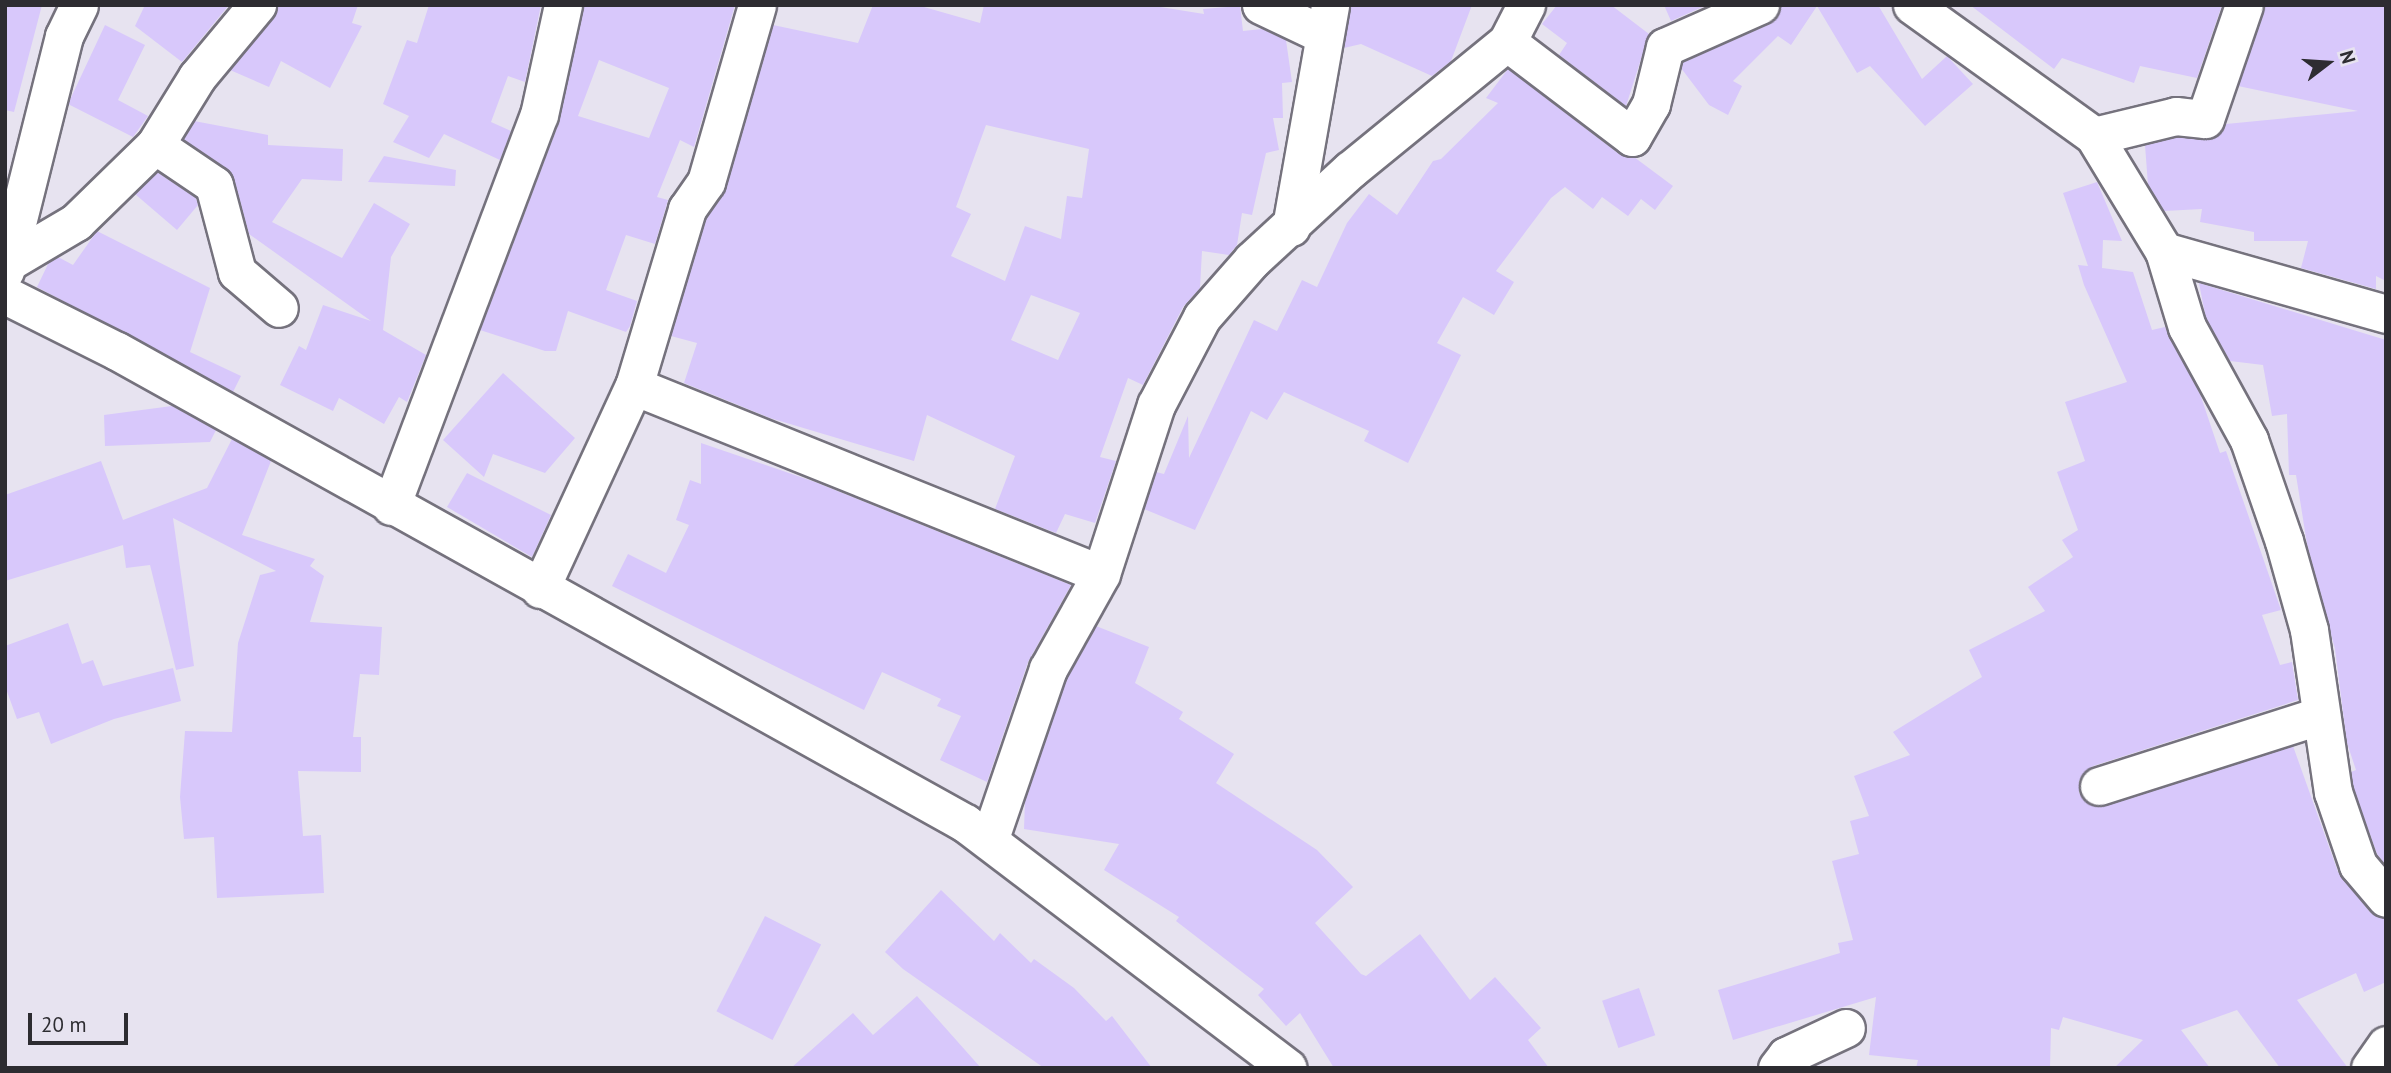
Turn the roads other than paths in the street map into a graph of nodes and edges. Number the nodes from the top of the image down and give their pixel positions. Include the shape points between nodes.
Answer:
1 (79, 5) edge
2 (257, 5) edge
3 (563, 5) edge
4 (757, 5) edge
5 (1261, 5) edge
6 (1526, 5) edge
7 (1760, 5) edge
8 (1912, 5) edge
9 (2244, 5) edge
10 (1327, 20) edge
11 (1507, 42) junction
12 (2094, 136) junction
13 (155, 145) junction
14 (1291, 228) junction
15 (2164, 251) junction
16 (7, 276) edge
17 (279, 308) dead end
18 (2386, 314) edge
19 (634, 386) junction
20 (391, 506) junction
21 (1101, 574) junction
22 (540, 589) junction
23 (2321, 715) junction
24 (2099, 786) dead end
25 (990, 838) junction
26 (2386, 898) edge
27 (1846, 1028) dead end
28 (2386, 1045) edge
29 (1288, 1068) edge
30 (1777, 1068) edge
31 (2370, 1068) edge

1 - 16 street via 64,36
2 - 13 street via 197,77
3 - 20 street via 539,115
4 - 19 street via 706,182 687,209
5 - 10 street
6 - 11 street
7 - 11 street via 1665,47 1651,104 1632,137
8 - 12 street
9 - 12 street via 2205,119 2176,116
10 - 14 street
11 - 14 street via 1350,170
12 - 15 street
13 - 16 street via 76,222
13 - 17 street via 214,185 237,272
14 - 21 street via 1252,260 1202,317 1156,405
15 - 18 street
15 - 23 street via 2188,327 2249,440 2284,541 2309,630
16 - 20 street via 117,351
19 - 21 street
19 - 22 street
20 - 22 street
21 - 25 street via 1048,669
22 - 25 street
23 - 24 street
23 - 26 street via 2333,792 2358,865
25 - 29 street
27 - 30 street via 1786,1056
28 - 31 street

